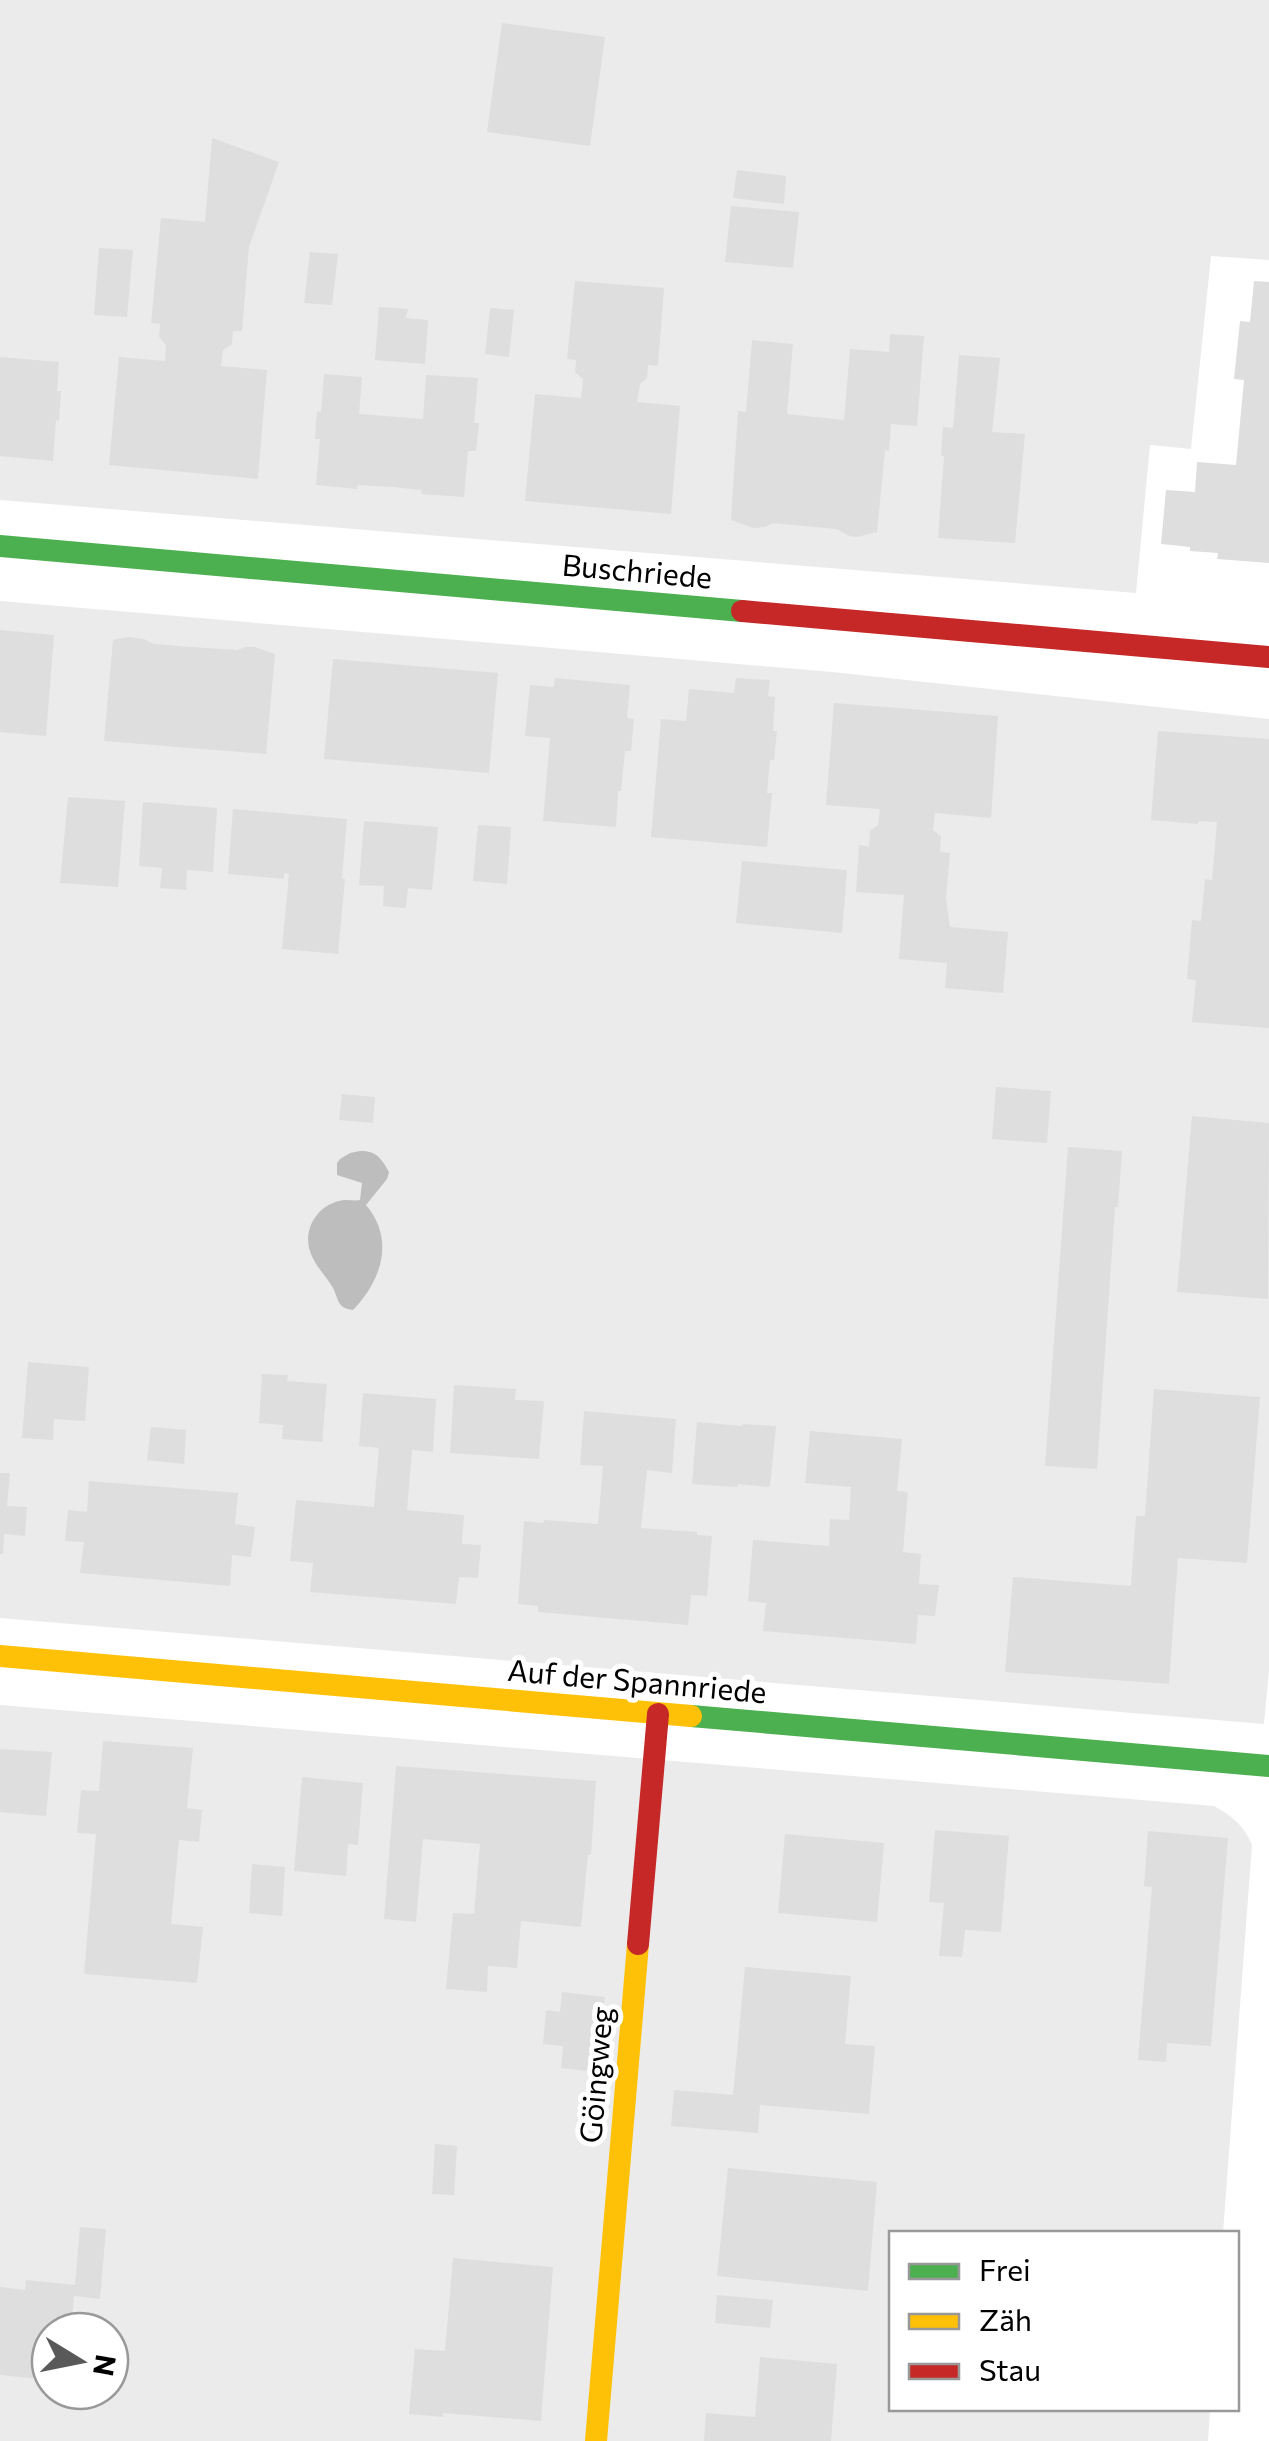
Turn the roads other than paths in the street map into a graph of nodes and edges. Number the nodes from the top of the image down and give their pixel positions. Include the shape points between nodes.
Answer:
1 (0, 546) edge
2 (1269, 657) edge
3 (0, 1656) edge
4 (658, 1714) junction
5 (1269, 1766) edge
6 (596, 2441) edge

1 - 2 street, Buschriede
3 - 4 street, Auf der Spannriede
4 - 5 street, Auf der Spannriede
4 - 6 street, Göingweg

